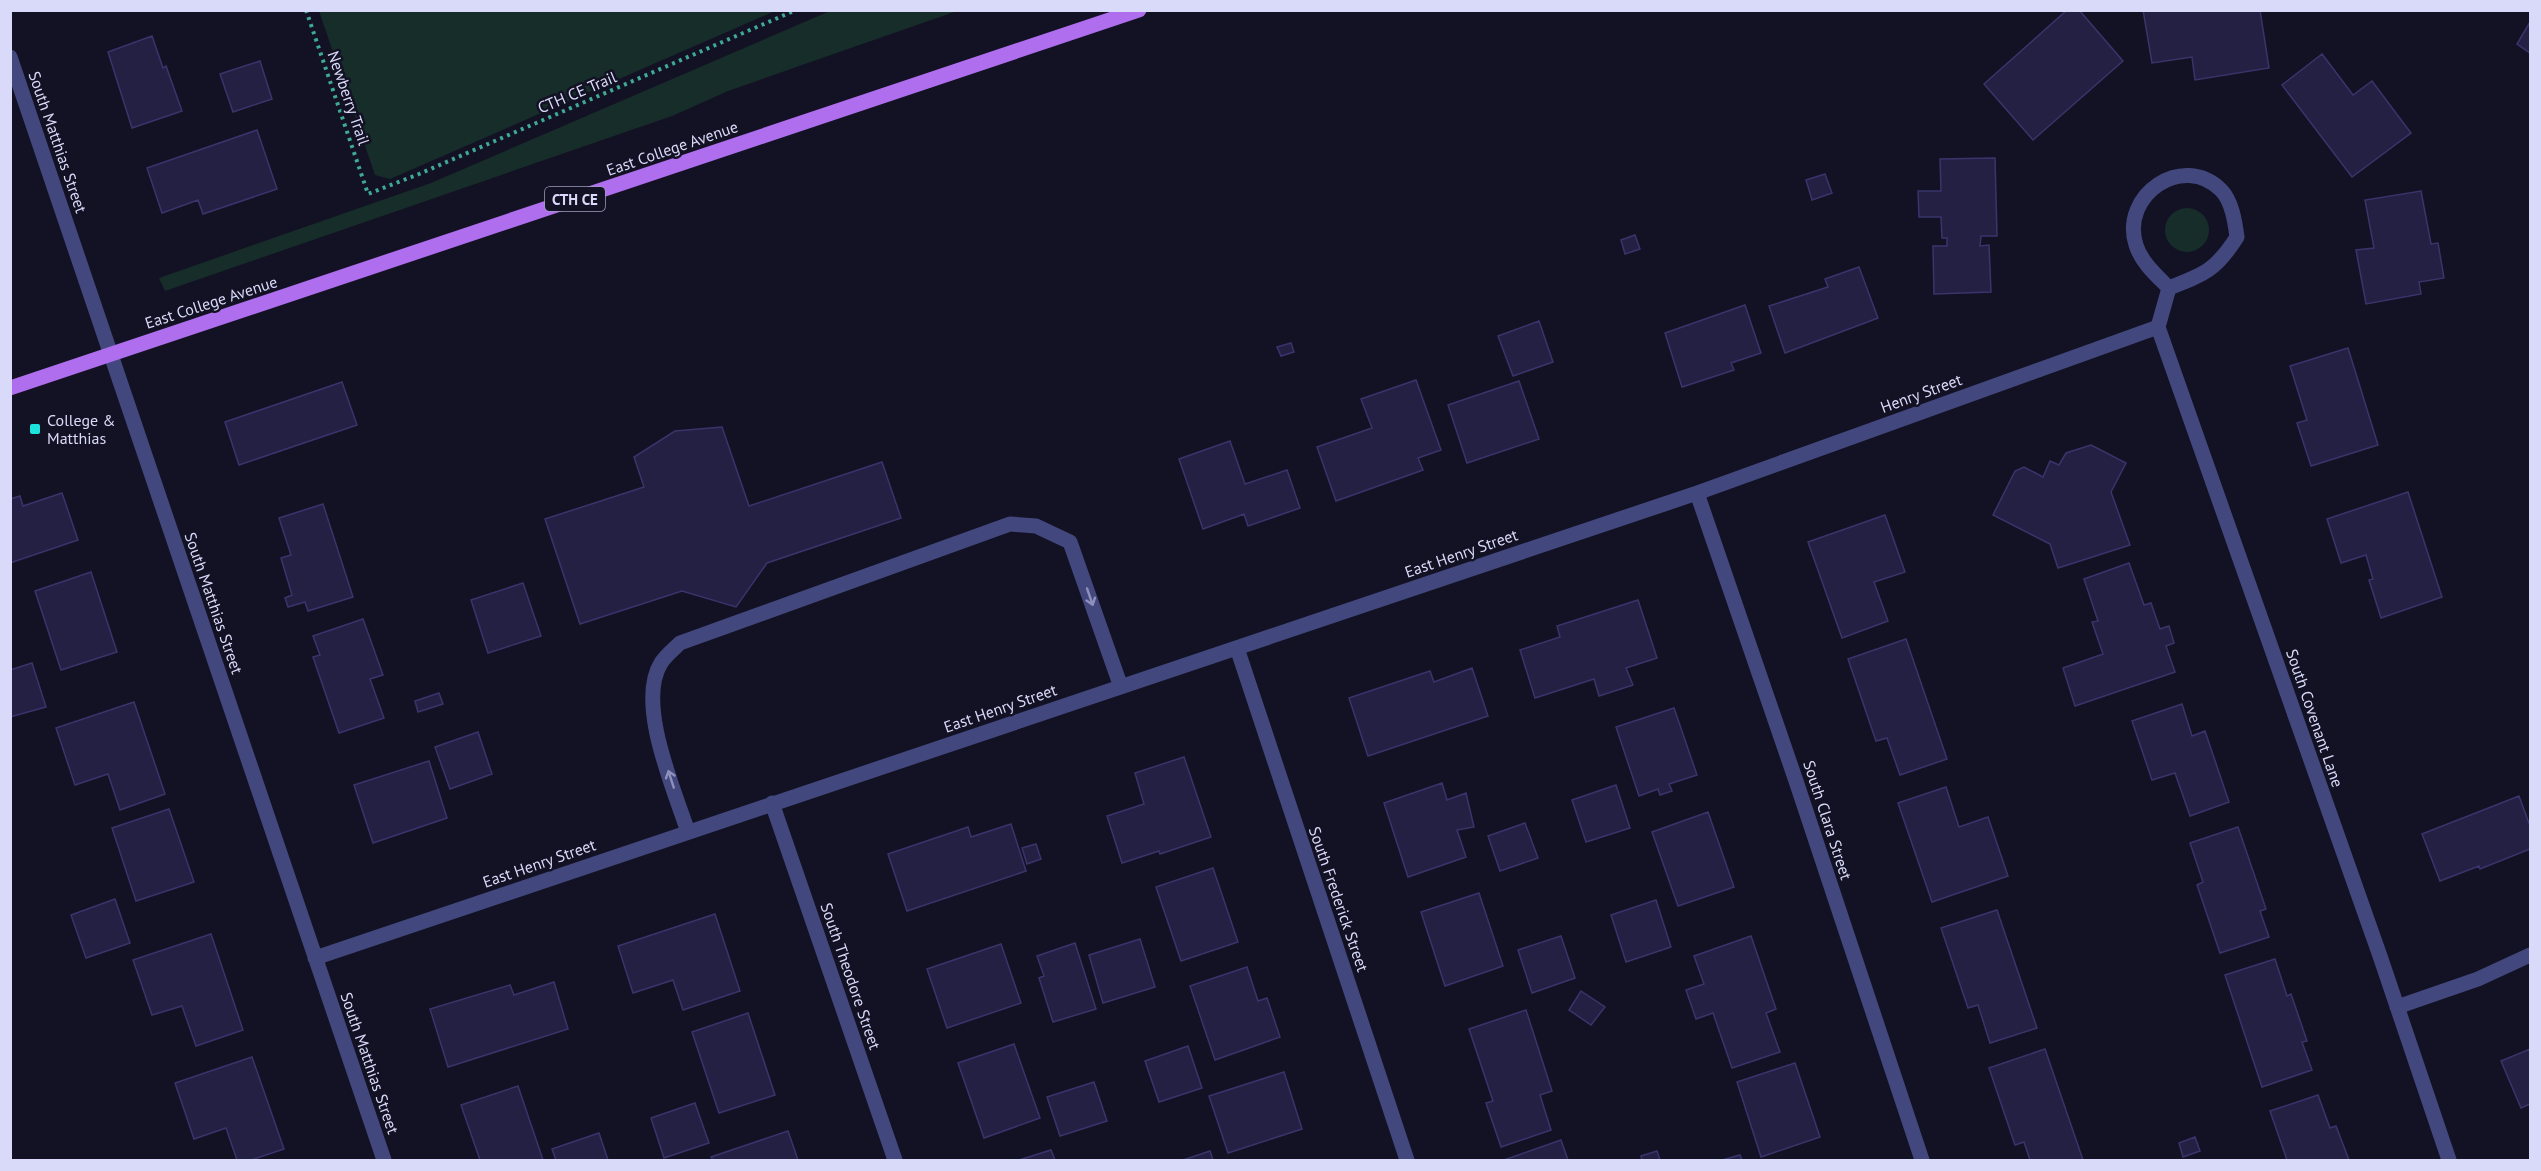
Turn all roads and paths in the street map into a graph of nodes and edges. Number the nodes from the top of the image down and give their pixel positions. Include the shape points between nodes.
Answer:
1 (306, 10) edge
2 (796, 10) edge
3 (1139, 10) edge
4 (10, 57) edge
5 (368, 194) joint
6 (2169, 288) junction
7 (2158, 327) junction
8 (111, 354) junction
9 (10, 388) edge
10 (1697, 493) junction
11 (1237, 648) junction
12 (1120, 687) junction
13 (772, 803) junction
14 (688, 831) junction
15 (2530, 955) edge
16 (315, 958) junction
17 (2397, 1007) junction
18 (384, 1161) edge
19 (895, 1161) edge
20 (1407, 1161) edge
21 (1922, 1161) edge
22 (2449, 1161) edge

1 - 5 path, Newberry Trail
2 - 5 path, CTH CE Trail
3 - 8 main road, East College Avenue / CTH CE
4 - 8 street, South Matthias Street
6 - 6 street via 2150,269 2136,245 2133,219 2142,199 2155,184 2180,176 2201,178 2221,190 2233,214 2237,237 2224,259 2204,275
6 - 7 street
7 - 10 street, Henry Street
7 - 17 street, South Covenant Lane
8 - 9 main road, East College Avenue / CTH CE
8 - 16 street, South Matthias Street
10 - 11 street, East Henry Street
10 - 21 street, South Clara Street
11 - 12 street, East Henry Street
11 - 20 street, South Frederick Street
12 - 13 street, East Henry Street
14 -> 12 street via 654,726 652,692 661,663 680,643 1010,524 1036,526 1070,542
13 - 14 street, East Henry Street
13 - 19 street, South Theodore Street
14 - 16 street, East Henry Street
15 - 17 street via 2478,979
16 - 18 street, South Matthias Street
17 - 22 street, South Covenant Lane

